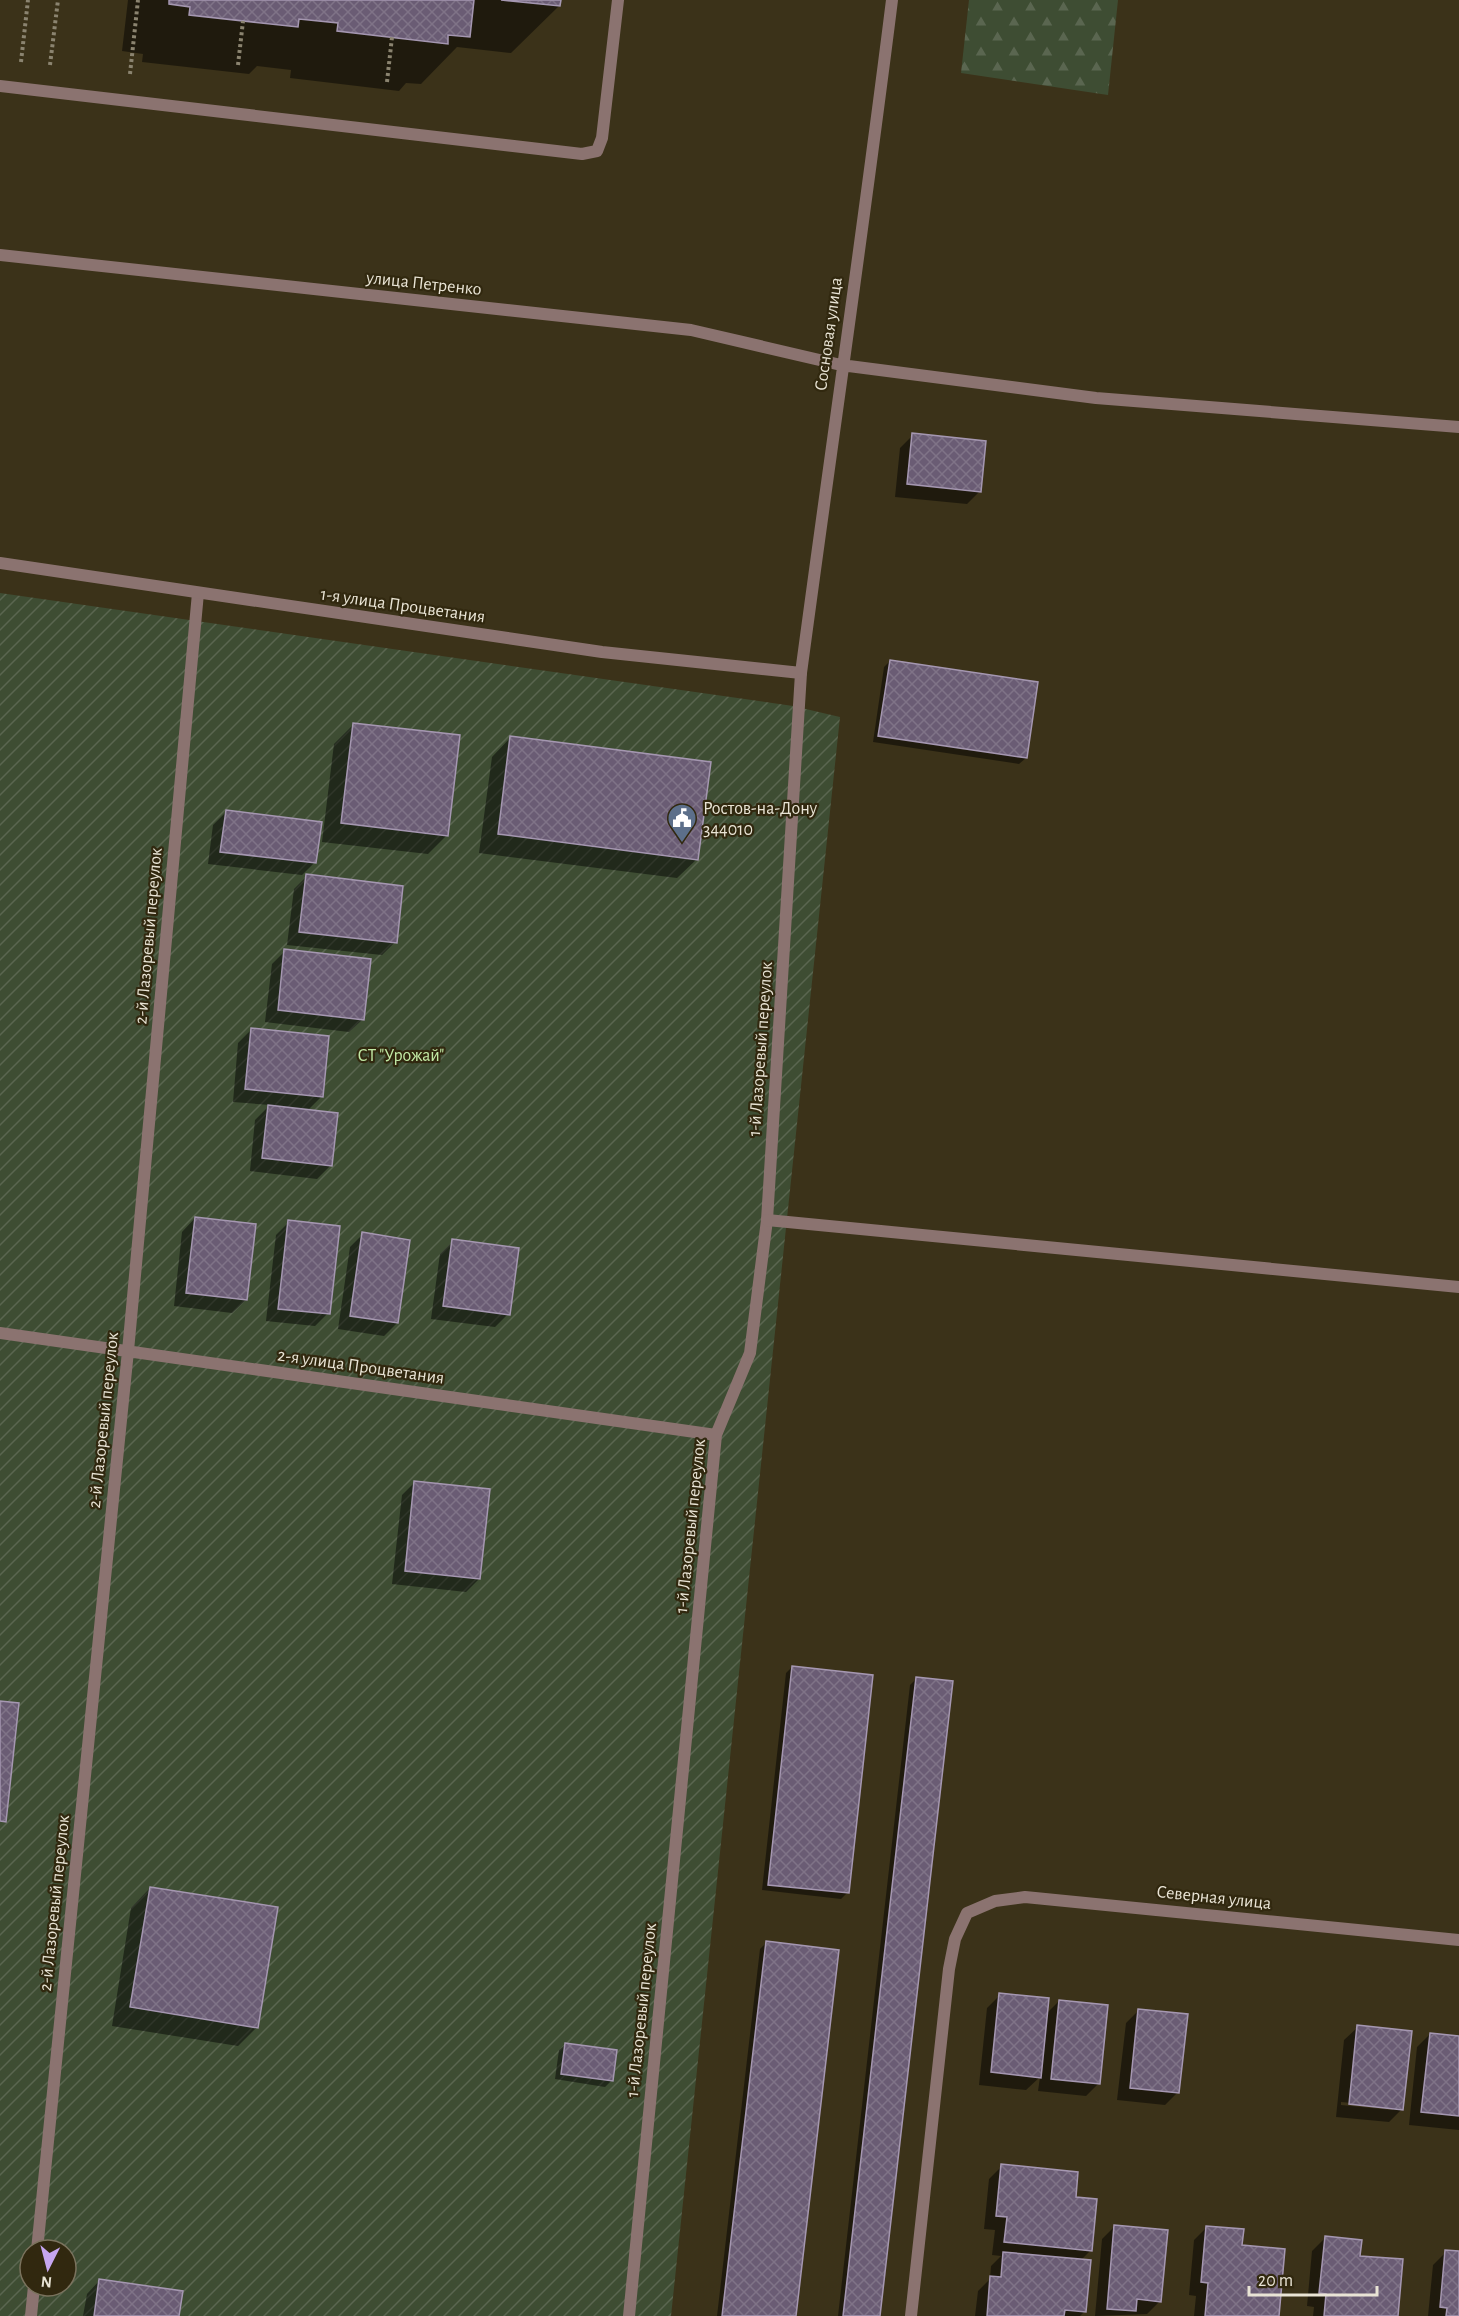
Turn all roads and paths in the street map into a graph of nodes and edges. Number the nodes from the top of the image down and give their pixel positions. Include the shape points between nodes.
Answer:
1 (28, 0) edge
2 (58, 0) edge
3 (138, 0) edge
4 (618, 0) edge
5 (892, 0) edge
6 (243, 21) dead end
7 (392, 37) dead end
8 (238, 64) dead end
9 (387, 82) dead end
10 (0, 86) edge
11 (18, 88) junction
12 (47, 92) junction
13 (127, 101) junction
14 (0, 255) edge
15 (841, 365) junction
16 (1459, 427) edge
17 (0, 563) edge
18 (198, 593) junction
19 (801, 673) junction
20 (767, 1220) junction
21 (1459, 1287) edge
22 (0, 1333) edge
23 (128, 1351) junction
24 (716, 1435) junction
25 (1459, 1940) edge
26 (38, 2238) edge
27 (33, 2298) edge
28 (31, 2316) edge
29 (629, 2316) edge
30 (911, 2316) edge

1 - 11 path
2 - 12 path
3 - 13 path
4 - 13 street via 602,138 597,151 582,154
5 - 15 street, Сосновая улица
6 - 8 path
7 - 9 path
10 - 11 street
11 - 12 street
12 - 13 street
14 - 15 street, улица Петренко via 691,330
15 - 16 street, улица Петренко via 1096,398
15 - 19 street, Сосновая улица
17 - 18 street, 1-я улица Процветания
18 - 19 street, 1-я улица Процветания via 602,652
18 - 23 street, 2-й Лазоревый переулок
19 - 20 street, 1-й Лазоревый переулок
20 - 21 street
20 - 24 street, 1-й Лазоревый переулок via 750,1353
22 - 23 street, 2-я улица Процветания
23 - 24 street, 2-я улица Процветания
23 - 26 street, 2-й Лазоревый переулок
24 - 29 street, 1-й Лазоревый переулок
25 - 30 street, Северная улица via 1025,1897 995,1901 967,1913 955,1939 949,1969
27 - 28 street

